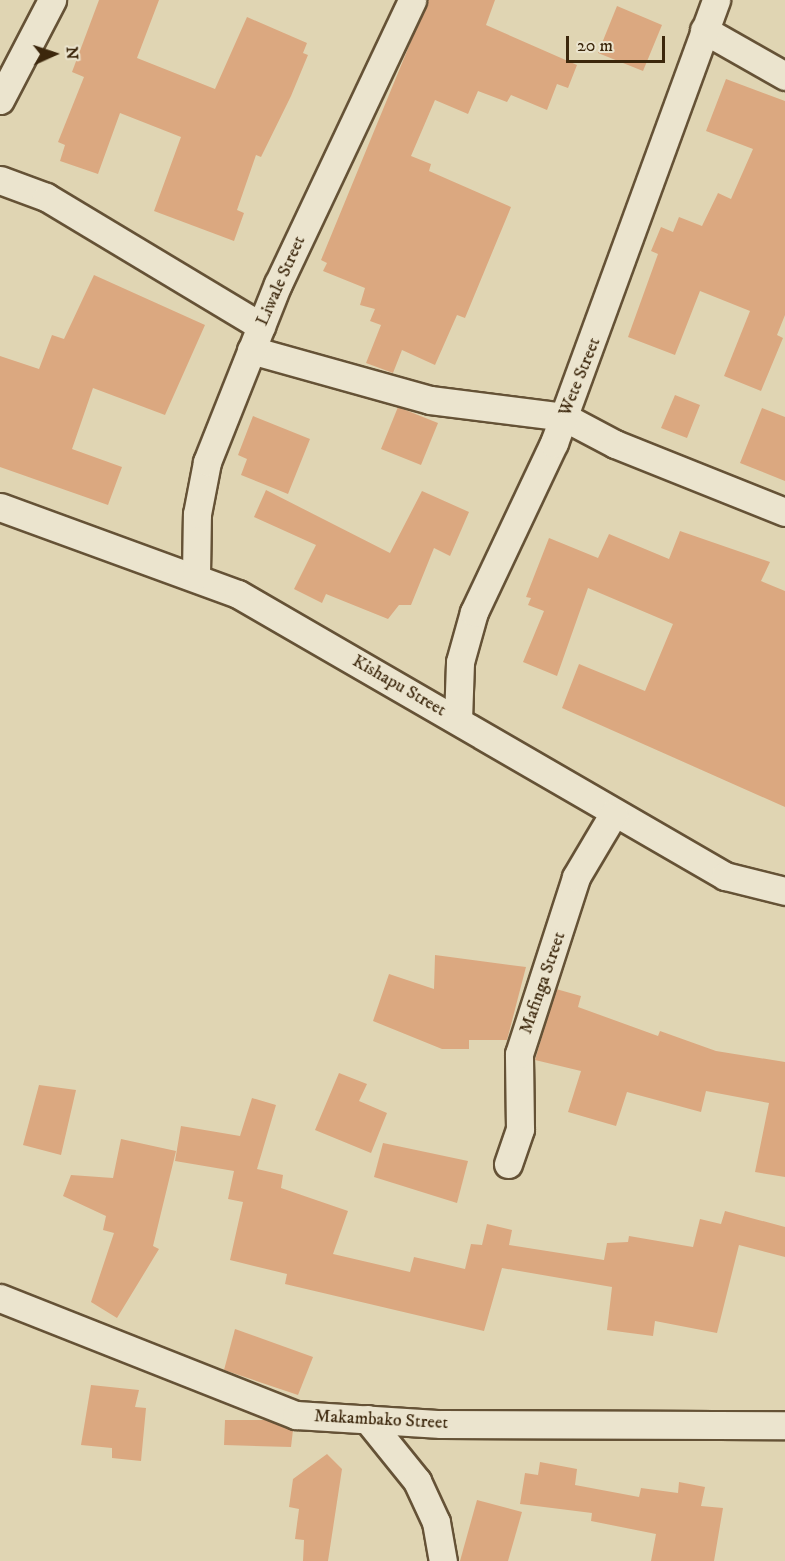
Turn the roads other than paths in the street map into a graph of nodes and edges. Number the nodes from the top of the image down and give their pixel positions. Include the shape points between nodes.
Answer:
1 (52, 0) edge
2 (716, 0) edge
3 (402, 5) edge
4 (704, 30) junction
5 (785, 76) edge
6 (0, 100) edge
7 (0, 180) edge
8 (256, 338) junction
9 (564, 417) junction
10 (0, 507) edge
11 (785, 512) edge
12 (196, 575) junction
13 (458, 720) junction
14 (614, 813) junction
15 (785, 891) edge
16 (508, 1164) dead end
17 (0, 1298) edge
18 (367, 1419) junction
19 (785, 1425) edge
20 (443, 1561) edge

1 - 6 street
2 - 4 street, Wete Street
3 - 8 street, Liwale Street
4 - 5 street
4 - 9 street, Wete Street
7 - 8 street via 46,197
8 - 9 street via 430,400
8 - 12 street, Liwale Street via 207,462 197,514
9 - 11 street via 615,444
9 - 13 street, Wete Street via 474,612 460,662
10 - 12 street, Kishapu Street
12 - 13 street, Kishapu Street
13 - 14 street, Kishapu Street
14 - 15 street, Kishapu Street via 725,876
14 - 16 street, Mafinga Street via 576,877 519,1054 520,1129
17 - 18 street, Makambako Street via 296,1415
18 - 19 street, Makambako Street via 441,1424
18 - 20 street via 417,1481 436,1522

